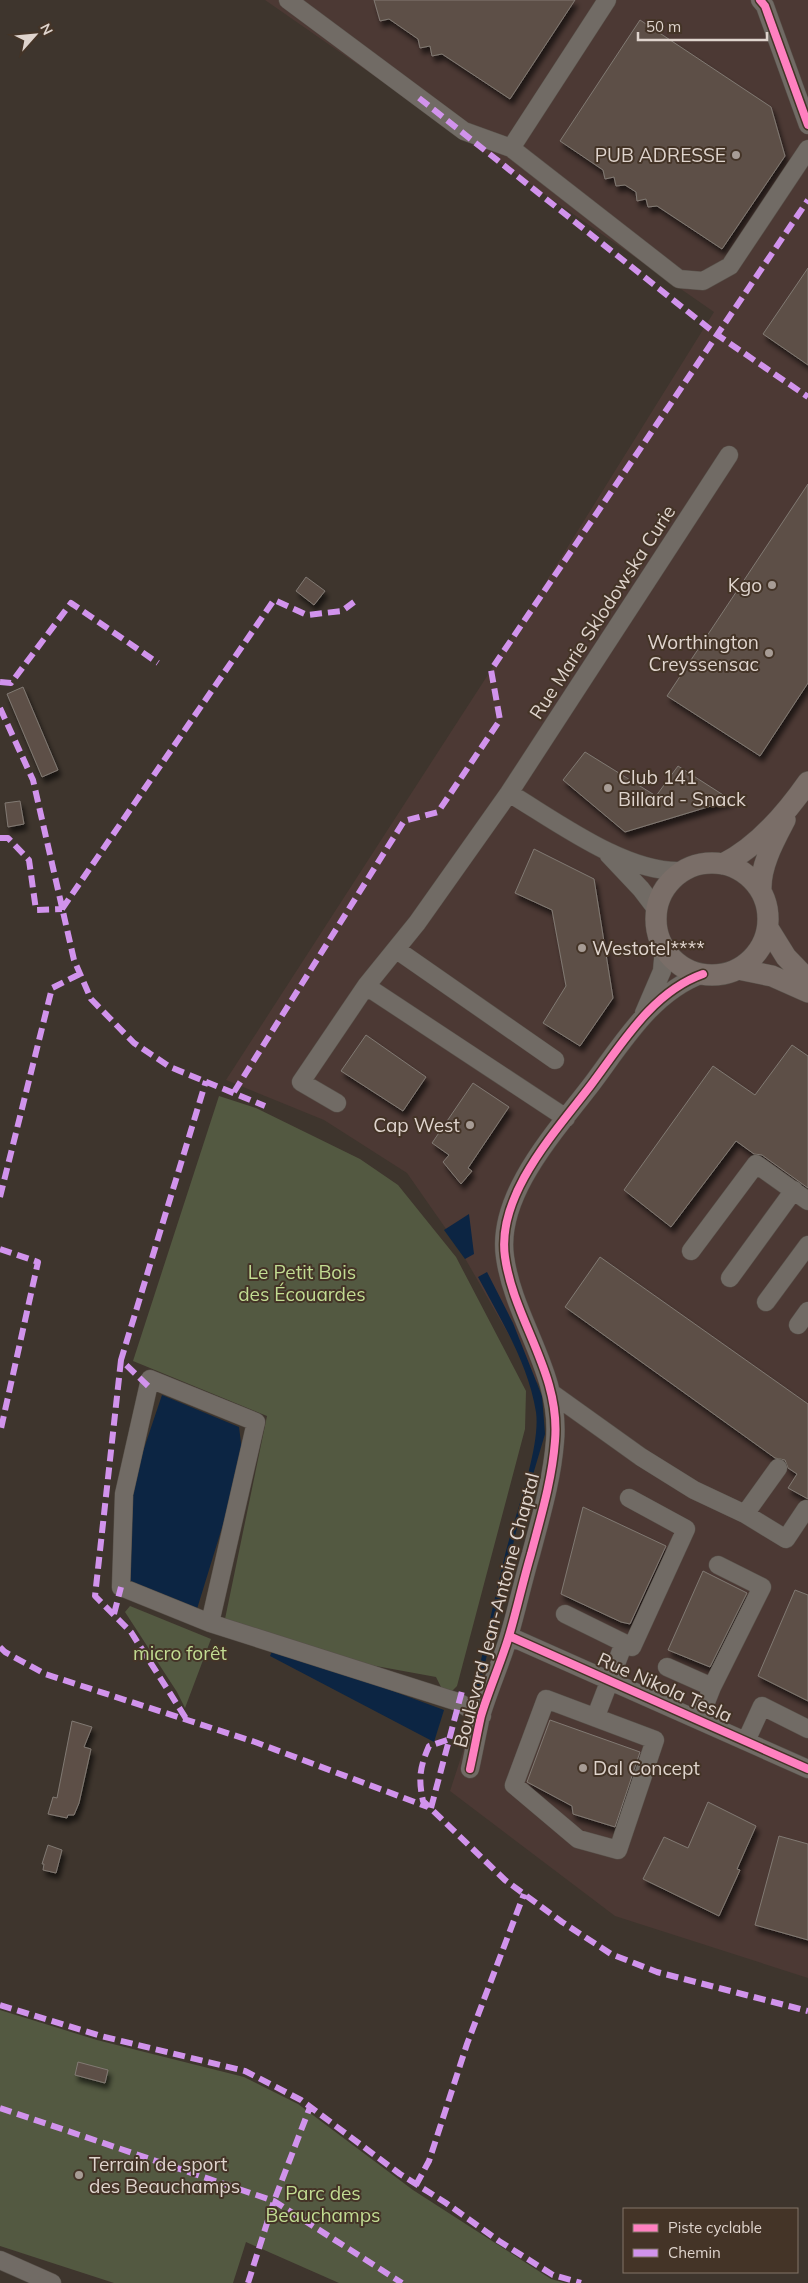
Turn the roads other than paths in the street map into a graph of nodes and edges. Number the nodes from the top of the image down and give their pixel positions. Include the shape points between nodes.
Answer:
1 (288, 0) edge
2 (607, 0) edge
3 (760, 0) edge
4 (808, 125) edge
5 (511, 148) junction
6 (808, 149) edge
7 (729, 455) dead end
8 (808, 782) edge
9 (509, 793) junction
10 (794, 802) junction
11 (604, 850) junction
12 (723, 864) junction
13 (681, 871) junction
14 (761, 890) junction
15 (657, 910) junction
16 (768, 928) junction
17 (664, 948) junction
18 (397, 950) junction
19 (738, 969) junction
20 (703, 974) junction
21 (808, 980) edge
22 (366, 986) junction
23 (808, 992) edge
24 (643, 1016) junction
25 (555, 1060) dead end
26 (336, 1103) dead end
27 (566, 1118) junction
28 (794, 1190) junction
29 (808, 1201) edge
30 (808, 1245) edge
31 (691, 1251) dead end
32 (730, 1278) dead end
33 (766, 1302) dead end
34 (553, 1394) junction
35 (778, 1468) dead end
36 (629, 1498) dead end
37 (806, 1509) dead end
38 (745, 1514) junction
39 (718, 1565) dead end
40 (565, 1614) dead end
41 (210, 1622) junction
42 (509, 1636) junction
43 (624, 1643) junction
44 (667, 1667) dead end
45 (608, 1680) junction
46 (712, 1687) junction
47 (482, 1716) junction
48 (596, 1716) junction
49 (699, 1720) junction
50 (808, 1729) edge
51 (746, 1741) junction
52 (470, 1769) dead end
53 (808, 1769) edge
54 (0, 2260) edge
55 (52, 2283) edge

1 - 5 street via 464,131
2 - 5 street
3 - 4 street via 765,6
5 - 6 street via 679,279 703,281 730,266
7 - 9 street, Rue Marie Sklodowska Curie
8 - 10 main road
9 - 11 street
9 - 18 street, Rue Marie Sklodowska Curie
10 - 12 main road via 752,844
10 - 14 main road via 768,855
11 - 13 street via 654,869
11 - 15 street via 642,889
12 - 13 main road via 702,864
12 - 14 main road via 745,873
13 - 15 main road via 665,888
14 - 16 main road via 767,908
15 - 17 main road via 656,923
16 - 19 main road via 758,952
16 - 21 main road via 786,957
17 - 20 main road via 688,970
17 - 24 street, Boulevard Jean-Antoine Chaptal via 662,971
18 - 22 street, Rue Marie Sklodowska Curie
18 - 25 street
19 - 20 main road via 722,974
19 - 23 main road via 772,976
20 - 24 street, Boulevard Jean-Antoine Chaptal via 682,984
22 - 26 street, Rue Marie Sklodowska Curie via 301,1082
22 - 27 street
24 - 27 street, Boulevard Jean-Antoine Chaptal
27 - 34 street, Boulevard Jean-Antoine Chaptal via 525,1177 511,1207 504,1237 511,1286
28 - 29 street
28 - 31 street via 756,1164
28 - 32 street
30 - 33 street
34 - 38 street via 641,1458 694,1490
34 - 42 street, Boulevard Jean-Antoine Chaptal via 555,1438 550,1486
35 - 38 street
36 - 43 street via 686,1529 632,1646
37 - 38 street via 786,1539
39 - 46 street via 762,1587
40 - 43 street
41 - 41 street via 121,1587 124,1494 150,1380 256,1422
41 - 47 street via 458,1702
42 - 45 street, Rue Nikola Tesla
42 - 47 street, Boulevard Jean-Antoine Chaptal
43 - 45 street
44 - 46 street
45 - 48 street
45 - 49 street, Rue Nikola Tesla
46 - 49 street
47 - 52 street, Boulevard Jean-Antoine Chaptal
48 - 48 street via 546,1699 514,1785 578,1839 618,1850 655,1740
49 - 51 street, Rue Nikola Tesla
50 - 51 street via 762,1706
51 - 53 street, Rue Nikola Tesla
54 - 55 street

